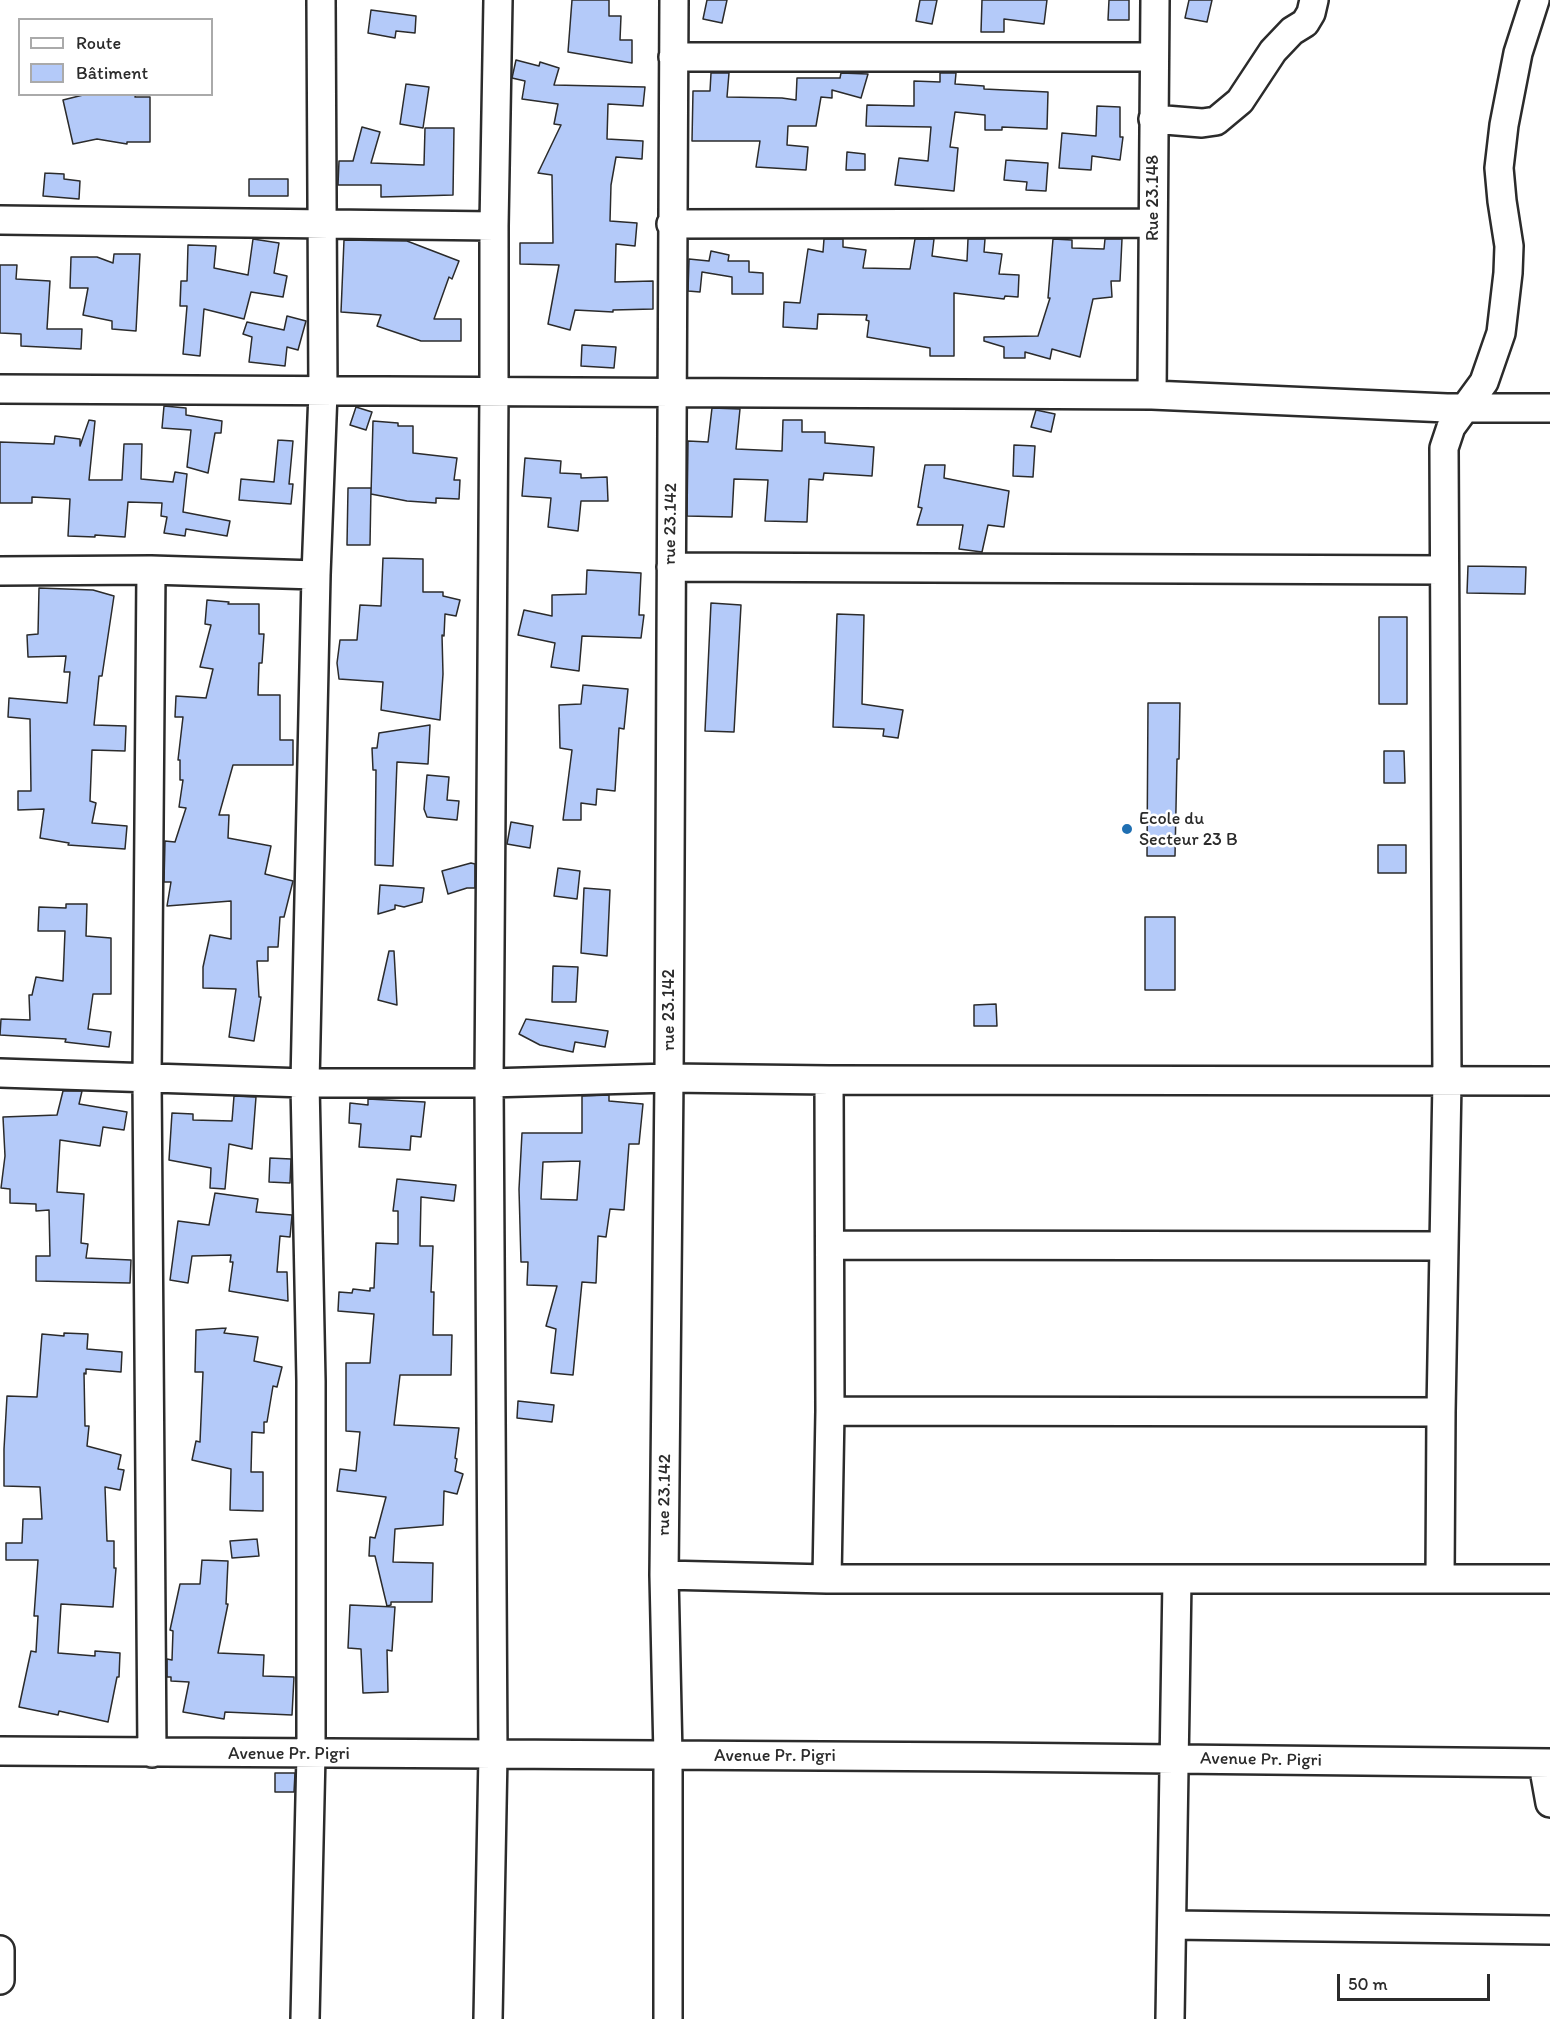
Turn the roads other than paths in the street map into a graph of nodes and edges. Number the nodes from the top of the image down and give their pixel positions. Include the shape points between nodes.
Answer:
1 (321, 0) edge
2 (498, 0) edge
3 (674, 0) edge
4 (1155, 0) edge
5 (1314, 0) edge
6 (1535, 0) edge
7 (1549, 0) edge
8 (1550, 12) edge
9 (673, 57) junction
10 (1154, 57) junction
11 (1154, 119) junction
12 (0, 220) edge
13 (1152, 223) junction
14 (671, 224) junction
15 (321, 225) junction
16 (494, 226) junction
17 (0, 389) edge
18 (494, 391) junction
19 (323, 392) junction
20 (673, 394) junction
21 (1152, 395) junction
22 (1466, 408) junction
23 (1550, 408) edge
24 (671, 567) junction
25 (152, 570) junction
26 (1444, 570) junction
27 (0, 571) edge
28 (316, 574) junction
29 (0, 1073) edge
30 (147, 1078) junction
31 (669, 1078) junction
32 (830, 1080) junction
33 (1447, 1081) junction
34 (1550, 1081) edge
35 (305, 1083) junction
36 (489, 1083) junction
37 (830, 1245) junction
38 (1444, 1246) junction
39 (830, 1411) junction
40 (1441, 1412) junction
41 (664, 1575) junction
42 (827, 1579) junction
43 (1178, 1579) junction
44 (1440, 1579) junction
45 (1550, 1579) edge
46 (0, 1751) edge
47 (152, 1753) junction
48 (311, 1754) junction
49 (493, 1754) junction
50 (668, 1756) junction
51 (1174, 1759) junction
52 (1546, 1763) edge
53 (1550, 1803) edge
54 (1172, 1925) junction
55 (1550, 1930) edge
56 (0, 1950) edge
57 (0, 1980) edge
58 (305, 2019) edge
59 (488, 2019) edge
60 (668, 2019) edge
61 (1170, 2019) edge

1 - 15 street
2 - 16 street
3 - 9 street, rue 23.142
4 - 10 street, Rue 23.148
5 - 11 street via 1305,23 1273,51 1240,101 1216,121
6 - 22 street via 1518,53 1501,146 1499,168 1509,246 1501,333 1484,382
7 - 8 street
9 - 10 street
9 - 14 street, rue 23.142
10 - 11 street, Rue 23.148
11 - 13 street, Rue 23.148
12 - 15 street
13 - 14 street
13 - 21 street, Rue 23.148
14 - 20 street, rue 23.142
15 - 16 street
15 - 19 street
16 - 18 street
17 - 19 street
18 - 19 street
18 - 20 street
18 - 36 street
19 - 28 street
20 - 21 street
20 - 24 street, rue 23.142
21 - 22 street
22 - 23 street
22 - 26 street via 1451,427 1444,448
24 - 26 street
24 - 31 street, rue 23.142
25 - 27 street
25 - 28 street
25 - 30 street
26 - 33 street
28 - 35 street
29 - 30 street
30 - 35 street
30 - 47 street
31 - 32 street
31 - 36 street
31 - 41 street, rue 23.142
32 - 33 street
32 - 37 street
33 - 34 street
33 - 38 street
35 - 36 street
35 - 48 street
36 - 49 street
37 - 38 street
37 - 39 street
38 - 40 street
39 - 40 street
39 - 42 street
40 - 44 street
41 - 42 street
41 - 50 street, rue 23.142
42 - 43 street
43 - 44 street
43 - 51 street
44 - 45 street
46 - 47 street, Avenue Pr. Pigri
47 - 48 street, Avenue Pr. Pigri
48 - 49 street, Avenue Pr. Pigri
48 - 58 street
49 - 50 street, Avenue Pr. Pigri
49 - 59 street
50 - 51 street, Avenue Pr. Pigri
50 - 60 street, rue 23.142
51 - 52 street, Avenue Pr. Pigri
51 - 54 street
52 - 53 street
54 - 55 street
54 - 61 street
56 - 57 street

